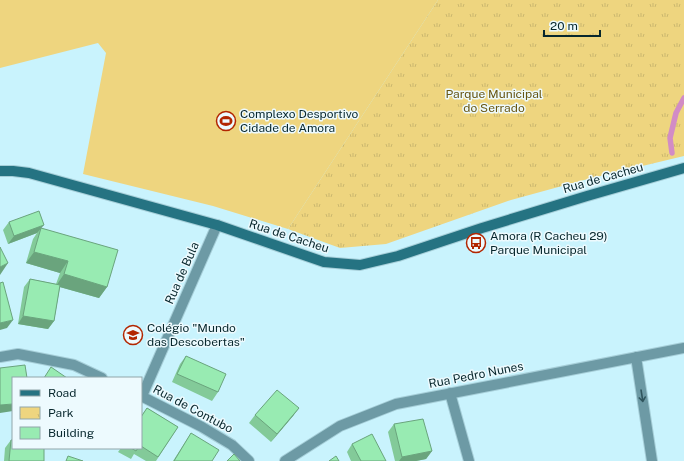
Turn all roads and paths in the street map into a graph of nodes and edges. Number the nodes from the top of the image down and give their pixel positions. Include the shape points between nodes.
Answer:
1 (684, 168) edge
2 (0, 171) edge
3 (217, 225) junction
4 (684, 348) edge
5 (0, 357) edge
6 (636, 357) junction
7 (100, 377) edge
8 (450, 393) junction
9 (142, 396) edge
10 (249, 461) edge
11 (285, 461) edge
12 (469, 461) edge
13 (652, 461) edge

1 - 3 main road, Rua de Cacheu via 482,228 398,256 360,265 324,262
2 - 3 main road, Rua de Cacheu via 29,172
3 - 9 street, Rua de Bula
4 - 6 street, Rua Pedro Nunes
5 - 7 street via 18,354 74,365
6 - 8 street, Rua Pedro Nunes
6 -> 13 street
8 - 11 street, Rua Pedro Nunes via 396,404 340,426
8 - 12 street
9 - 10 street, Rua de Contubo via 232,444

